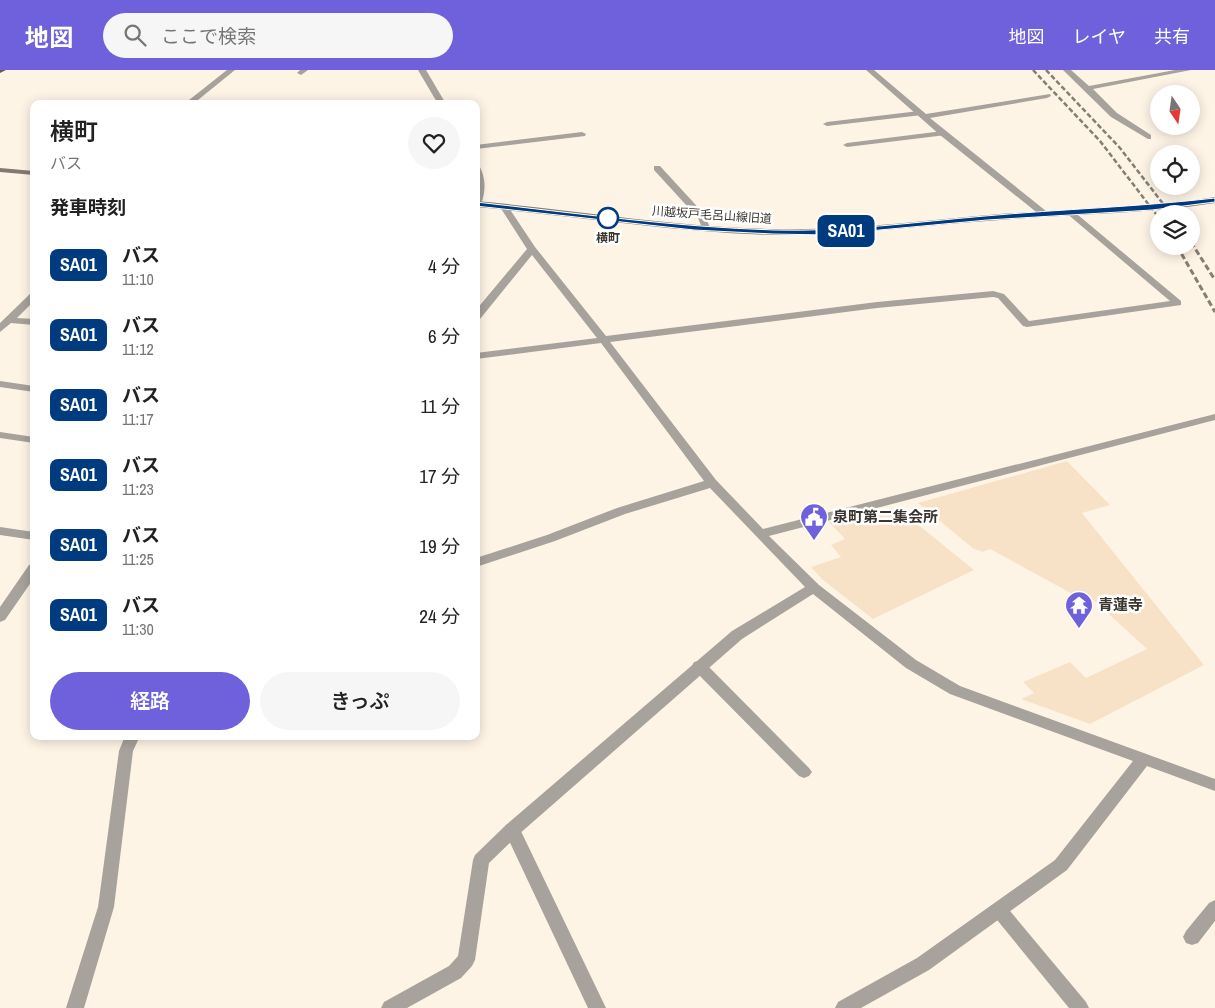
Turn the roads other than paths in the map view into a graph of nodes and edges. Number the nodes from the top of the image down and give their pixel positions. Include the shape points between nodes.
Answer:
1 (232, 70) edge
2 (422, 70) edge
3 (870, 70) edge
4 (1067, 70) edge
5 (1187, 70) edge
6 (1088, 88) junction
7 (1047, 96) dead end
8 (193, 100) edge
9 (440, 100) edge
10 (921, 115) junction
11 (827, 124) dead end
12 (943, 133) junction
13 (582, 134) dead end
14 (1148, 137) dead end
15 (847, 145) dead end
16 (480, 147) edge
17 (657, 168) dead end
18 (0, 170) edge
19 (30, 173) edge
20 (480, 175) edge
21 (480, 189) edge
22 (1215, 200) edge
23 (480, 204) edge
24 (504, 207) junction
25 (1069, 212) junction
26 (1043, 214) junction
27 (706, 228) junction
28 (532, 249) junction
29 (30, 299) edge
30 (480, 312) edge
31 (9, 320) junction
32 (30, 322) edge
33 (0, 329) edge
34 (604, 339) junction
35 (480, 355) edge
36 (0, 384) edge
37 (30, 388) edge
38 (1215, 417) edge
39 (0, 434) edge
40 (30, 439) edge
41 (712, 483) junction
42 (0, 531) edge
43 (760, 534) junction
44 (30, 535) edge
45 (480, 562) edge
46 (30, 574) edge
47 (814, 588) junction
48 (0, 617) edge
49 (699, 666) junction
50 (131, 740) edge
51 (1143, 760) junction
52 (804, 772) dead end
53 (1215, 785) edge
54 (512, 830) junction
55 (1215, 908) edge
56 (999, 910) junction
57 (1192, 938) dead end
58 (75, 1008) edge
59 (390, 1008) edge
60 (597, 1008) edge
61 (844, 1008) edge
62 (1080, 1008) edge

1 - 8 street
2 - 9 street
3 - 10 street
4 - 6 street
5 - 6 street
6 - 14 street via 1114,115
7 - 10 street
10 - 11 street
10 - 12 street
12 - 15 street
12 - 26 street
13 - 16 street
17 - 27 street via 702,217
18 - 19 street
20 - 21 street
22 - 25 street, 川越坂戸毛呂山線旧道 via 1152,208
23 - 24 street, 川越坂戸毛呂山線旧道
24 - 27 street, 川越坂戸毛呂山線旧道
24 - 28 street
25 - 26 street, 川越坂戸毛呂山線旧道
25 - 34 street via 1178,303 1027,324 1002,296 993,294
26 - 27 street, 川越坂戸毛呂山線旧道 via 826,233
28 - 30 street
28 - 34 street
29 - 31 street
31 - 32 street
31 - 33 street
34 - 35 street
34 - 41 street
36 - 37 street
38 - 43 street
39 - 40 street
41 - 43 street
41 - 45 street via 621,511
42 - 44 street
43 - 47 street
46 - 48 street
47 - 49 street via 737,635
47 - 51 street via 910,664 955,690
49 - 52 street
49 - 54 street
50 - 58 street via 126,751 106,907
51 - 53 street
51 - 56 street via 1061,865
54 - 59 street via 481,860 466,960 455,972
54 - 60 street
55 - 57 street
56 - 61 street via 923,964
56 - 62 street

